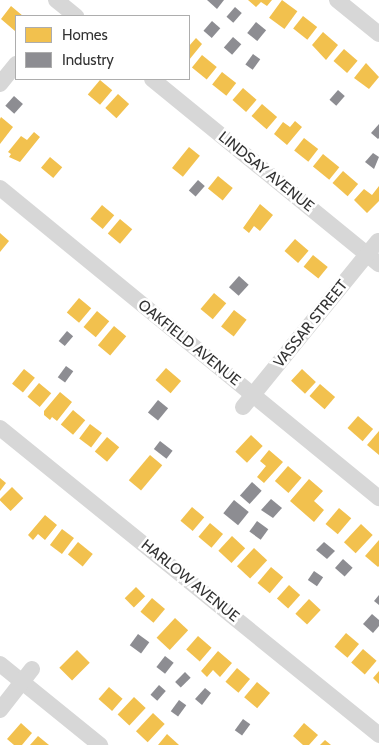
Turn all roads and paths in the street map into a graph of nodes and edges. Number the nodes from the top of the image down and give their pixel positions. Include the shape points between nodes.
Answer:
1 (337, 0) edge
2 (61, 6) edge
3 (74, 15) edge
4 (379, 34) edge
5 (15, 65) edge
6 (153, 80) edge
7 (0, 84) edge
8 (0, 188) edge
9 (378, 241) edge
10 (373, 260) edge
11 (248, 401) junction
12 (0, 428) edge
13 (379, 498) edge
14 (0, 664) edge
15 (27, 675) junction
16 (0, 710) edge
17 (379, 736) edge
18 (100, 745) edge

1 - 4 street
2 - 3 street
5 - 7 street
6 - 10 street, LINDSAY AVENUE
8 - 11 street, OAKFIELD AVENUE
9 - 10 street, VASSAR STREET
10 - 11 street, VASSAR STREET
11 - 13 street, OAKFIELD AVENUE
12 - 17 street, HARLOW AVENUE
14 - 15 street
15 - 16 street
15 - 18 street

